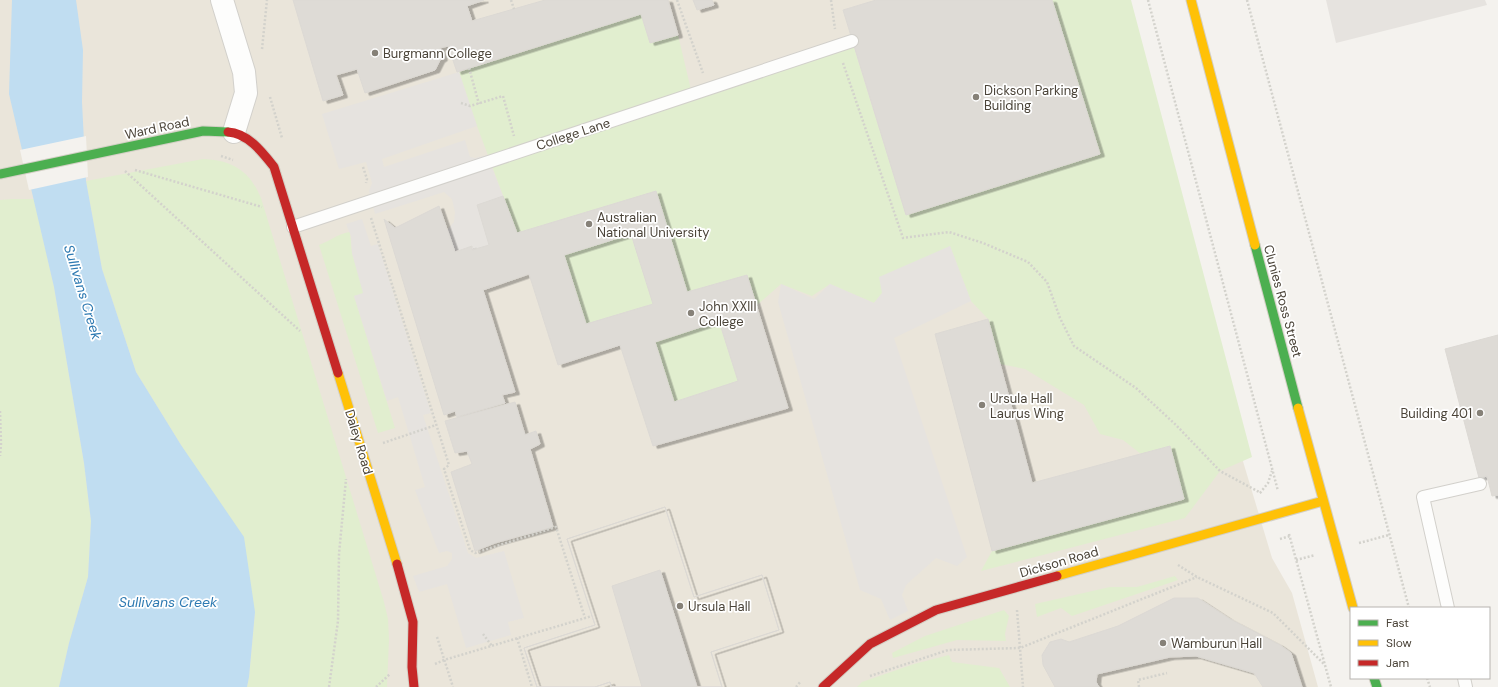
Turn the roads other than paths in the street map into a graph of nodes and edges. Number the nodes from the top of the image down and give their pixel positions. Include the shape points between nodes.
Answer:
1 (222, 0) edge
2 (1191, 0) edge
3 (852, 41) dead end
4 (234, 132) junction
5 (5, 173) edge
6 (284, 199) joint
7 (294, 227) junction
8 (1480, 484) dead end
9 (1322, 501) junction
10 (1353, 607) edge
11 (1448, 607) edge
12 (414, 687) edge
13 (823, 687) edge

1 - 4 street via 244,72 246,93
2 - 9 street, Clunies Ross Street
3 - 7 lane, College Lane
4 - 5 street, Ward Road via 203,131
4 - 6 street, Ward Road via 248,140 268,158 274,167
6 - 7 street, Daley Road
7 - 12 street, Daley Road via 413,622
8 - 11 lane via 1424,497
9 - 10 street, Clunies Ross Street
9 - 13 street, Dickson Road via 936,610 870,644

